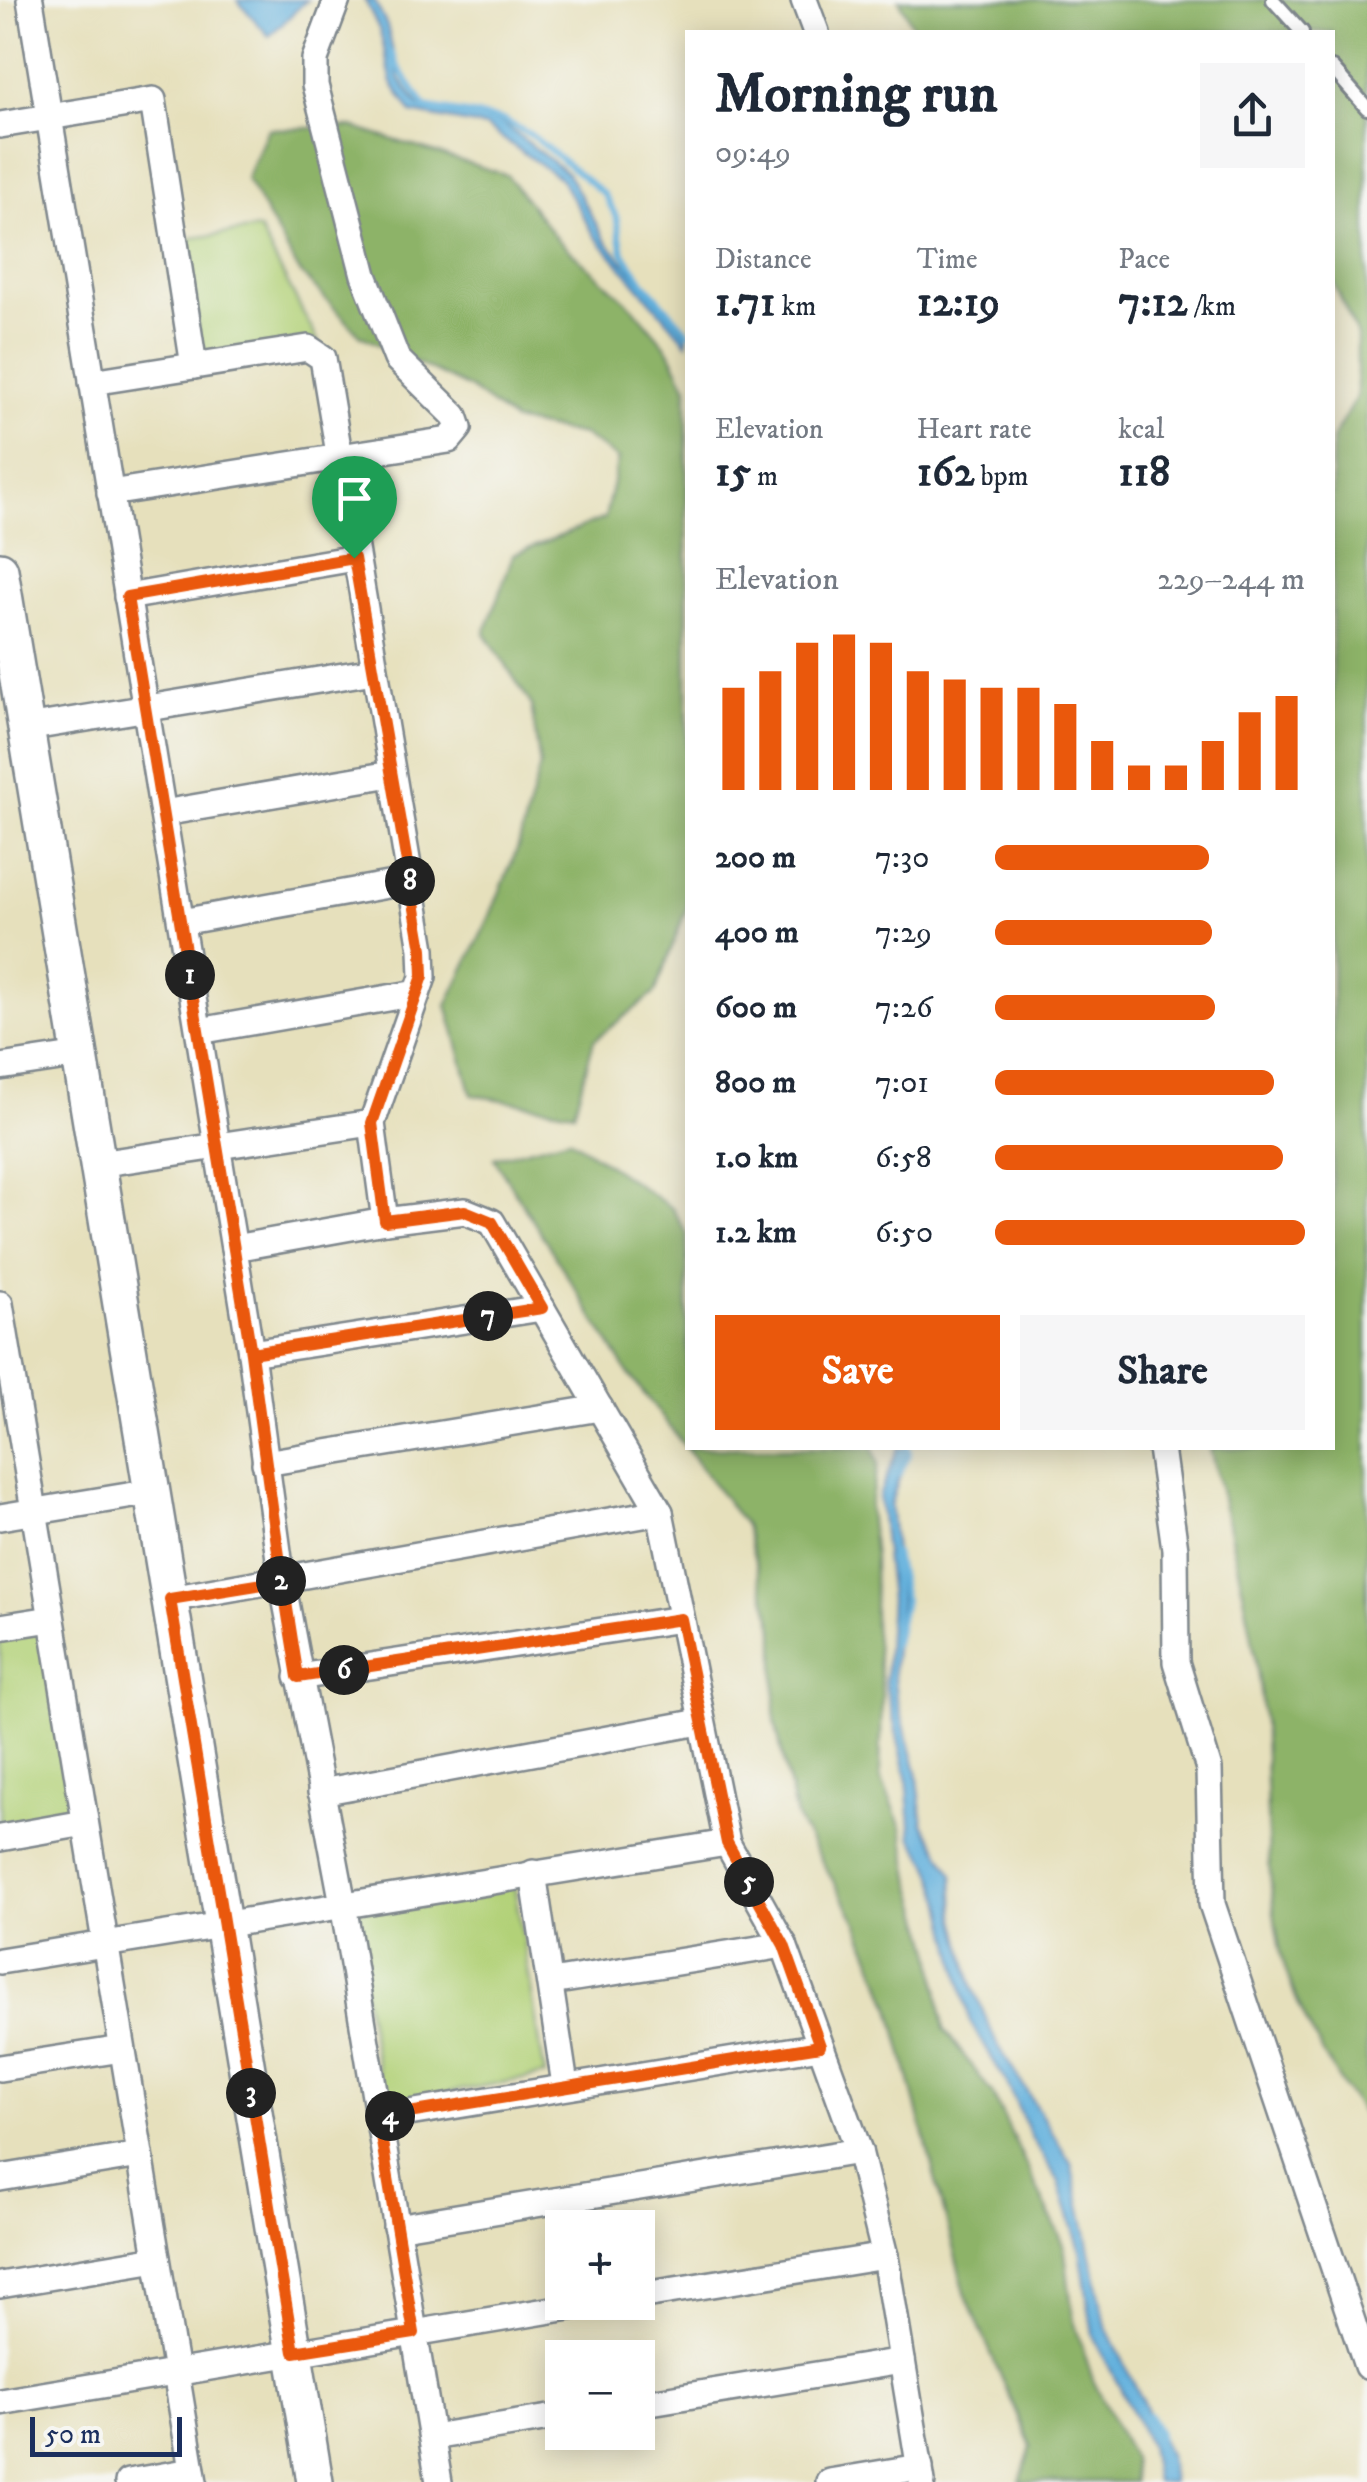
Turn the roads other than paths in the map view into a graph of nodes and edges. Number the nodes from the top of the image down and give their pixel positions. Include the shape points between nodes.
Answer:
1 (30, 0) edge
2 (337, 0) edge
3 (804, 0) edge
4 (1274, 0) edge
5 (815, 30) edge
6 (1300, 30) edge
7 (1335, 71) edge
8 (1367, 108) edge
9 (48, 115) junction
10 (0, 125) edge
11 (194, 366) junction
12 (92, 382) junction
13 (338, 456) junction
14 (110, 494) junction
15 (354, 558) junction
16 (0, 570) edge
17 (127, 597) junction
18 (3, 606) edge
19 (374, 671) junction
20 (146, 708) junction
21 (26, 728) junction
22 (392, 774) junction
23 (163, 813) junction
24 (410, 881) junction
25 (181, 922) junction
26 (417, 993) junction
27 (199, 1031) junction
28 (80, 1054) junction
29 (0, 1068) edge
30 (372, 1123) junction
31 (217, 1145) junction
32 (98, 1164) junction
33 (385, 1221) junction
34 (234, 1248) junction
35 (0, 1304) edge
36 (542, 1308) junction
37 (251, 1353) junction
38 (600, 1408) junction
39 (1161, 1450) edge
40 (265, 1463) junction
41 (152, 1492) junction
42 (34, 1512) junction
43 (660, 1512) junction
44 (0, 1517) edge
45 (282, 1581) junction
46 (170, 1599) junction
47 (51, 1619) junction
48 (681, 1619) junction
49 (0, 1627) edge
50 (298, 1677) junction
51 (700, 1722) junction
52 (321, 1792) junction
53 (85, 1823) junction
54 (0, 1838) edge
55 (727, 1843) junction
56 (533, 1873) junction
57 (343, 1904) junction
58 (224, 1925) junction
59 (105, 1943) junction
60 (784, 1945) junction
61 (0, 1961) edge
62 (551, 1982) junction
63 (820, 2046) junction
64 (122, 2049) junction
65 (0, 2068) edge
66 (566, 2085) junction
67 (378, 2118) junction
68 (859, 2150) junction
69 (140, 2155) junction
70 (0, 2178) edge
71 (396, 2228) junction
72 (884, 2256) junction
73 (157, 2260) junction
74 (0, 2285) edge
75 (655, 2293) edge
76 (545, 2311) edge
77 (414, 2333) junction
78 (294, 2352) junction
79 (902, 2361) junction
80 (1367, 2366) edge
81 (175, 2372) junction
82 (655, 2401) edge
83 (0, 2402) edge
84 (545, 2419) edge
85 (432, 2437) junction
86 (921, 2474) edge
87 (193, 2477) edge
88 (128, 2482) edge
89 (315, 2482) edge
90 (439, 2482) edge
91 (829, 2482) edge

1 - 9 street
2 - 13 street via 315,58 315,86 364,275 398,358 455,416 458,428 449,440
3 - 5 street
4 - 6 lane
7 - 8 lane
9 - 10 street
9 - 11 street via 153,100
9 - 12 street
11 - 12 street
11 - 13 street via 308,348 323,358
12 - 14 street
13 - 14 street
13 - 15 street
14 - 17 street
15 - 17 street
15 - 19 street
16 - 18 street
17 - 20 street
18 - 21 street
19 - 20 street
19 - 22 street
20 - 21 street
20 - 23 street
21 - 28 street
22 - 23 street
22 - 24 street
23 - 25 street
24 - 25 street
24 - 26 street via 422,949
25 - 27 street
26 - 27 street
26 - 30 street
27 - 31 street
28 - 29 street
28 - 32 street
30 - 31 street
30 - 33 street
31 - 32 street
31 - 34 street
32 - 41 street
33 - 34 street
33 - 36 street via 465,1211 492,1222
34 - 37 street
35 - 42 street
36 - 37 street
36 - 38 street
37 - 40 street
38 - 40 street
38 - 43 street
39 - 80 street via 1175,1548 1176,1662 1209,1769 1212,1904
40 - 45 street
41 - 42 street
41 - 46 street
42 - 44 street
42 - 47 street
43 - 45 street
43 - 48 street
45 - 46 street
45 - 50 street
46 - 58 street
47 - 49 street
47 - 53 street
48 - 50 street
48 - 51 street
50 - 52 street
51 - 52 street
51 - 55 street
52 - 57 street
53 - 54 street
53 - 59 street
55 - 56 street
55 - 60 street
56 - 57 street
56 - 62 street
57 - 58 street
57 - 67 street
58 - 59 street
58 - 78 street
59 - 61 street
59 - 64 street
60 - 62 street
60 - 63 street
62 - 66 street
63 - 66 street
63 - 68 street
64 - 65 street
64 - 69 street
66 - 67 street
67 - 71 street
68 - 71 street
68 - 72 street
69 - 70 street
69 - 73 street
71 - 77 street
72 - 75 street
72 - 79 street
73 - 74 street
73 - 81 street
76 - 77 street
77 - 78 street
77 - 85 street
78 - 81 street
78 - 89 street
79 - 82 street
79 - 86 street
81 - 83 street
81 - 87 street
84 - 85 street
85 - 90 street
86 - 91 street
87 - 88 street

